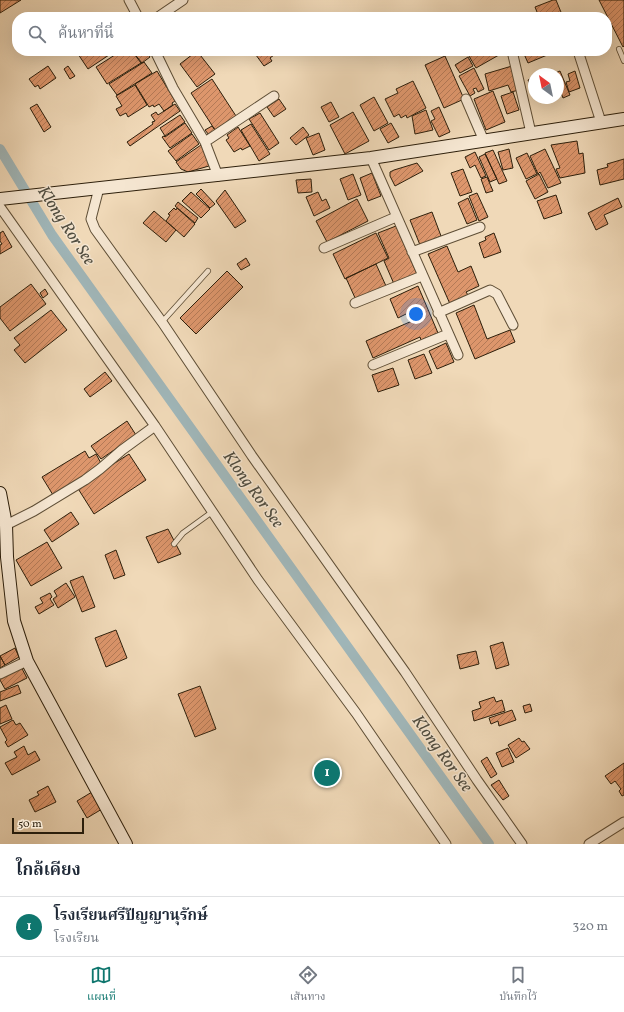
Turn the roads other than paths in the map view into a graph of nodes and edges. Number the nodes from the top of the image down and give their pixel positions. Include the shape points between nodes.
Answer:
1 (129, 0) edge
2 (184, 0) edge
3 (135, 12) edge
4 (166, 12) edge
5 (619, 49) dead end
6 (157, 56) edge
7 (513, 56) edge
8 (580, 56) edge
9 (624, 61) edge
10 (274, 96) dead end
11 (466, 99) dead end
12 (624, 118) edge
13 (601, 122) junction
14 (531, 133) junction
15 (484, 141) junction
16 (205, 142) junction
17 (371, 158) junction
18 (218, 176) junction
19 (99, 188) junction
20 (3, 202) edge
21 (396, 218) junction
22 (480, 227) dead end
23 (324, 248) dead end
24 (412, 252) junction
25 (208, 271) dead end
26 (422, 276) junction
27 (355, 303) dead end
28 (438, 313) junction
29 (162, 322) junction
30 (513, 325) dead end
31 (448, 334) junction
32 (458, 355) dead end
33 (372, 365) dead end
34 (155, 426) junction
35 (0, 493) edge
36 (212, 512) junction
37 (6, 525) junction
38 (174, 544) dead end
39 (27, 661) junction
40 (0, 674) edge
41 (624, 822) edge
42 (126, 844) edge
43 (446, 844) edge
44 (522, 844) edge
45 (589, 844) edge

1 - 3 street
2 - 4 street
5 - 9 lane
6 - 16 street
7 - 14 street
8 - 13 street
10 - 16 street
11 - 15 street
12 - 13 street
13 - 14 street
14 - 15 street
15 - 17 street
16 - 18 street
17 - 18 street
17 - 21 street
18 - 19 street
19 - 20 street
19 - 29 street via 92,224
20 - 34 street
21 - 23 street
21 - 24 street
22 - 24 street
24 - 26 street
25 - 29 lane
26 - 27 street
26 - 28 street
28 - 30 street via 490,290 497,294
28 - 31 street
29 - 44 street
31 - 32 street
31 - 33 street
34 - 36 street
34 - 37 street via 90,476 34,511
35 - 37 street
36 - 38 lane via 183,533
36 - 43 street
37 - 39 street via 14,621
39 - 40 street
39 - 42 street
41 - 45 street

